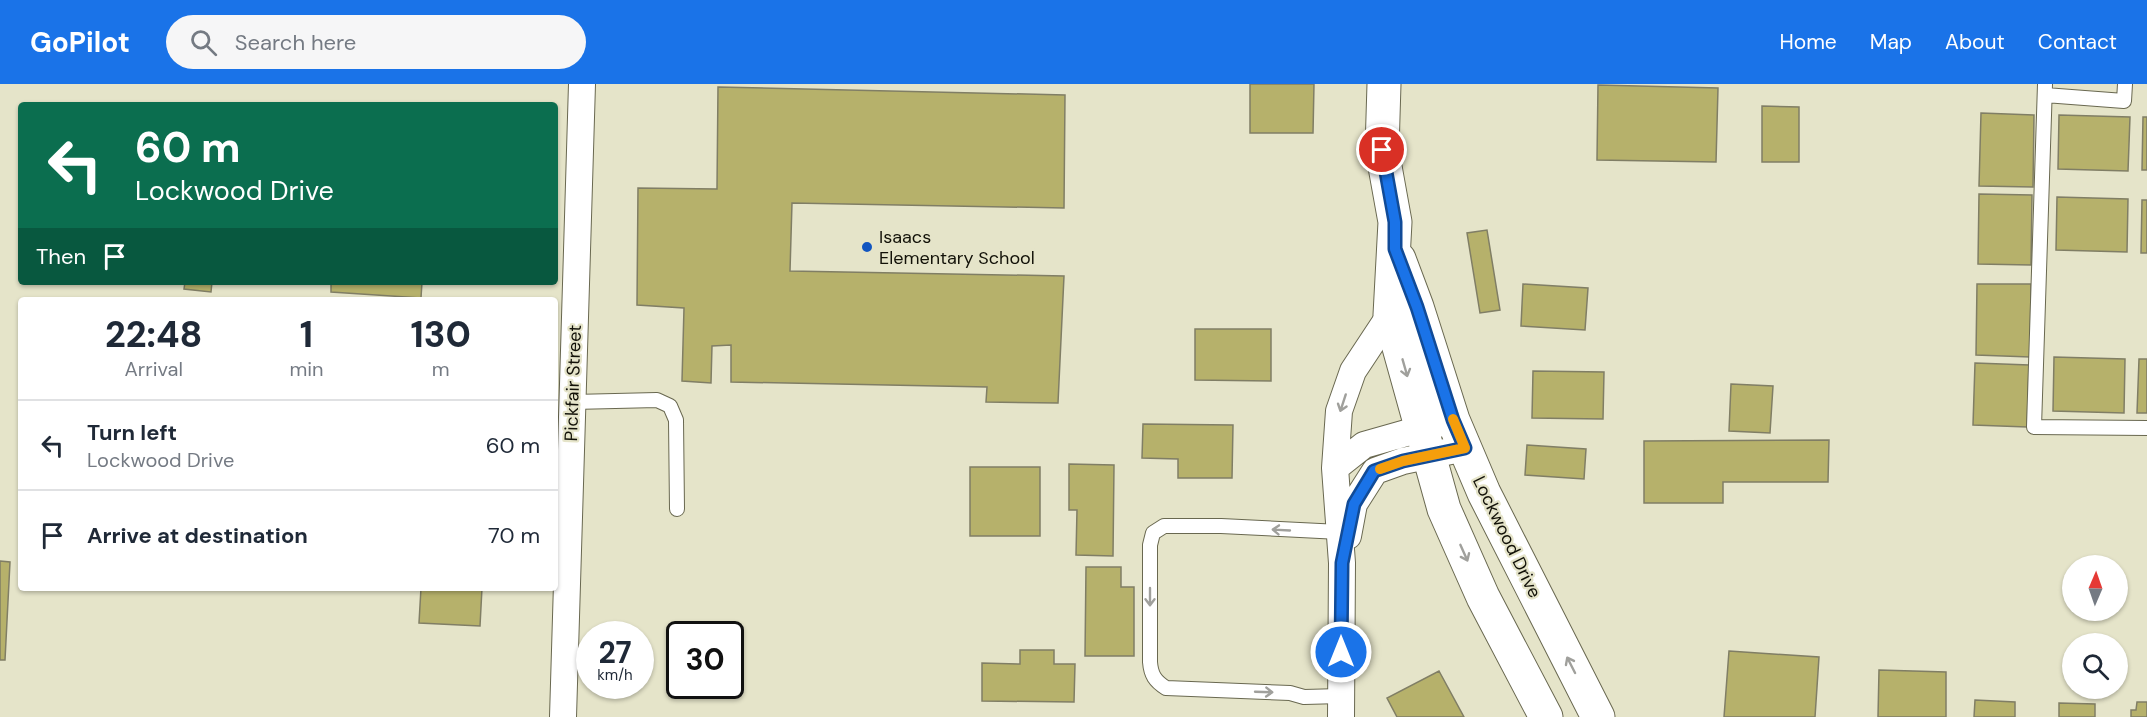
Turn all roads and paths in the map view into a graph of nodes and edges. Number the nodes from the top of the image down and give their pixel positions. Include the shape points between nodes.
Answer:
1 (582, 84) edge
2 (1384, 84) edge
3 (2125, 84) edge
4 (2045, 89) edge
5 (1395, 249) junction
6 (1390, 315) junction
7 (573, 402) junction
8 (2147, 428) edge
9 (1459, 434) junction
10 (1426, 442) junction
11 (1335, 468) junction
12 (677, 509) dead end
13 (1340, 532) junction
14 (1342, 563) junction
15 (1341, 706) edge
16 (563, 717) edge
17 (1546, 717) edge
18 (1598, 717) edge

1 - 7 street, Pickfair Street
2 - 5 main road, Lockwood Drive via 1382,150 1395,222
3 - 4 lane via 2124,101
4 - 8 lane via 2034,427
5 - 6 main road, Lockwood Drive
5 - 9 main road, Lockwood Drive
6 -> 10 main road, Lockwood Drive
6 -> 11 street via 1353,371 1340,411
7 - 12 lane via 657,400 670,406 676,420
7 - 16 street, Pickfair Street
9 - 10 street
18 -> 9 main road, Lockwood Drive via 1484,493
10 - 11 street via 1364,445
10 - 14 street via 1403,461 1374,471 1354,504
10 -> 17 main road, Lockwood Drive via 1444,509 1483,597
11 - 13 street
13 - 14 street
13 -> 15 lane via 1164,526 1153,533 1150,662 1156,681 1166,688 1290,693
14 - 15 street

